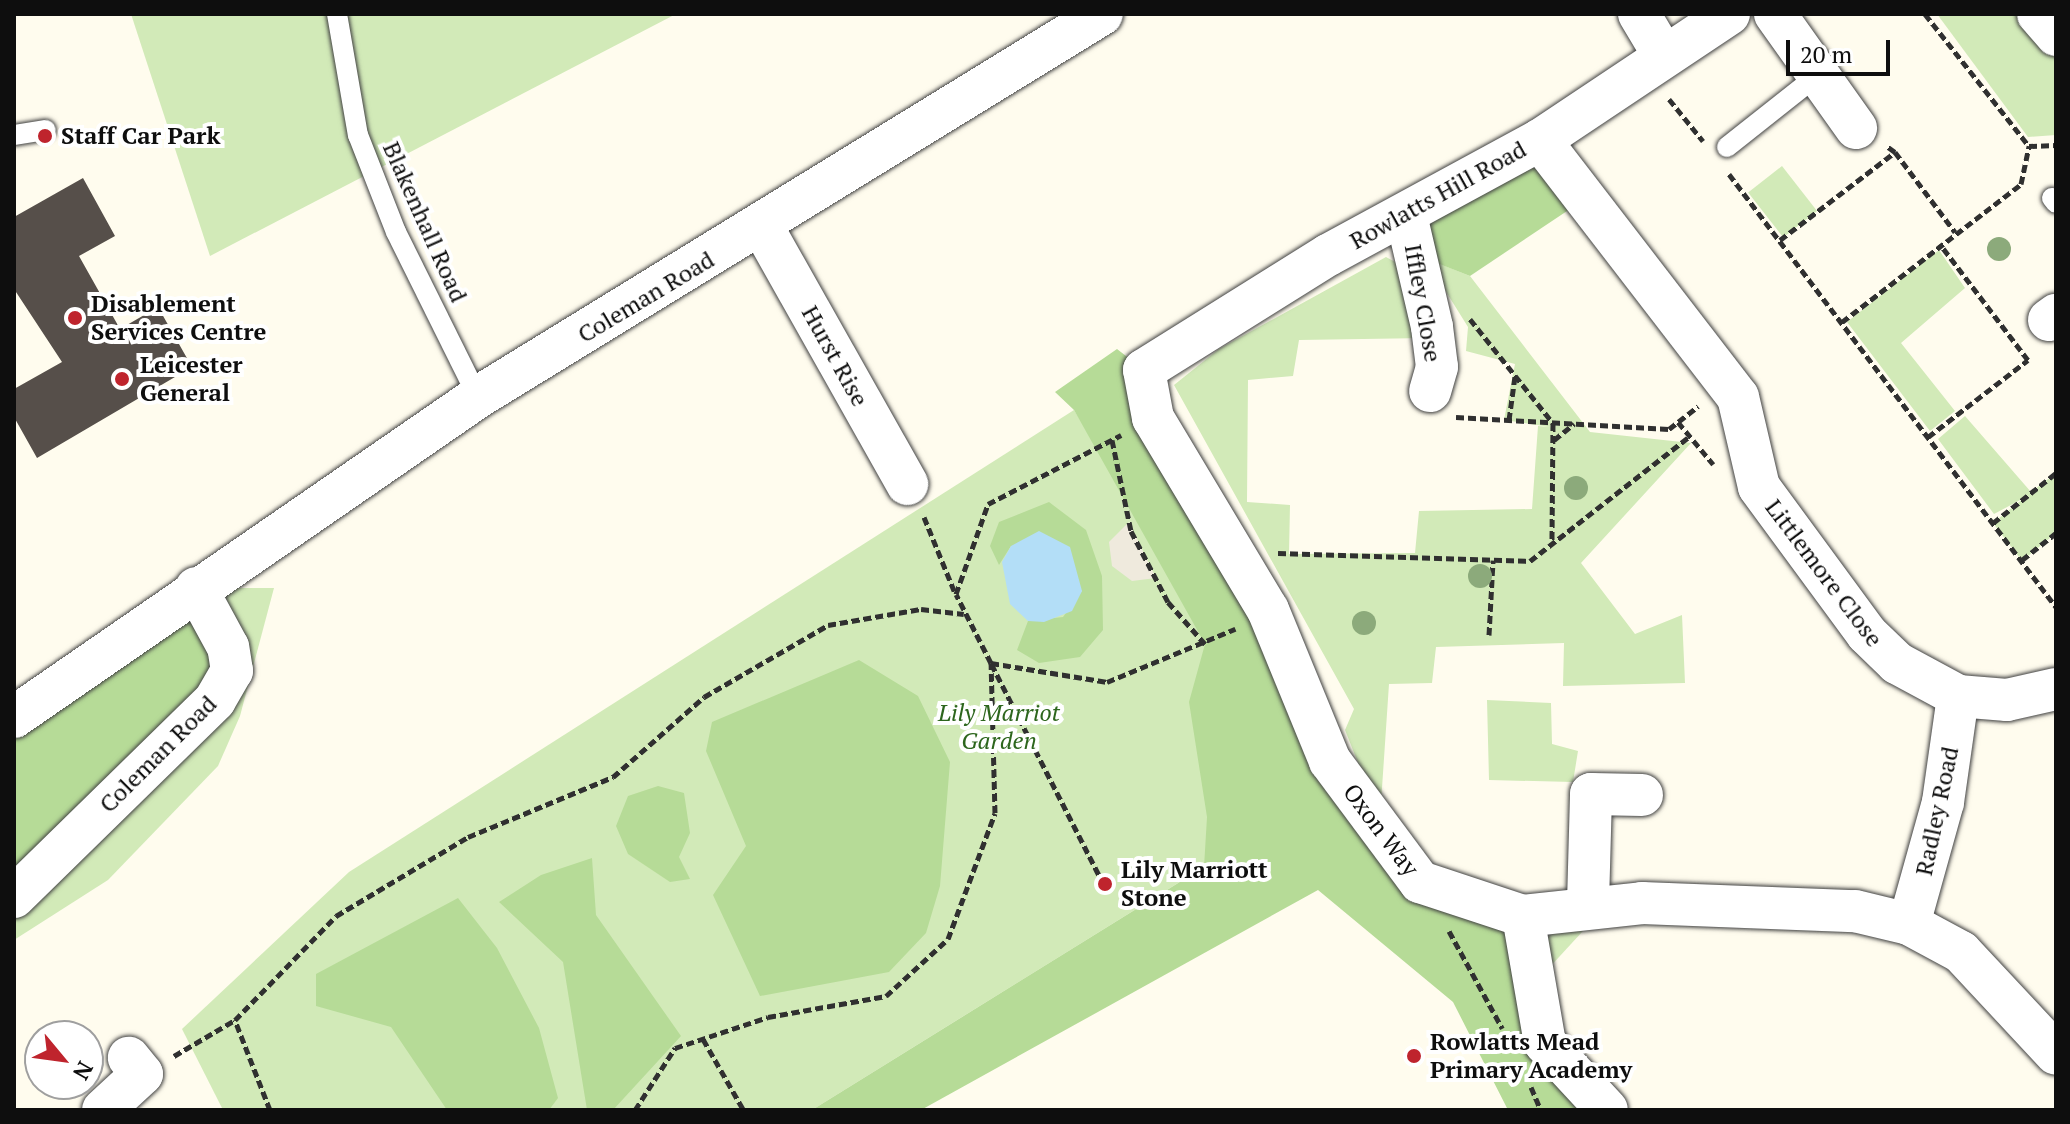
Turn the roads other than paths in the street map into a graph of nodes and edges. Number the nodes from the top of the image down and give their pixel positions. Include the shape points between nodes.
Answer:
1 (337, 14) edge
2 (1102, 14) edge
3 (1639, 14) edge
4 (1729, 14) edge
5 (1775, 14) edge
6 (2038, 14) edge
7 (2056, 35) edge
8 (1664, 56) junction
9 (1818, 75) junction
10 (1856, 128) road end
11 (46, 130) dead end
12 (14, 135) edge
13 (1540, 140) junction
14 (1717, 147) road end
15 (1406, 215) junction
16 (763, 228) junction
17 (1144, 370) joint
18 (1430, 391) road end
19 (478, 397) junction
20 (907, 484) road end
21 (196, 588) junction
22 (2056, 689) edge
23 (1958, 696) junction
24 (14, 717) edge
25 (1642, 795) dead end
26 (14, 897) edge
27 (1588, 903) junction
28 (1523, 916) junction
29 (1909, 924) junction
30 (2056, 1053) edge
31 (136, 1066) road end
32 (103, 1110) edge
33 (1607, 1110) edge

1 - 19 lane, Blakenhall Road via 358,135 396,232
2 - 16 street, Coleman Road via 982,83
3 - 8 street
4 - 8 street, Rowlatts Hill Road
5 - 9 street
6 - 7 street
8 - 13 street, Rowlatts Hill Road
9 - 10 street
9 - 14 lane
11 - 12 lane
13 - 15 street, Rowlatts Hill Road
13 - 23 street, Littlemore Close via 1738,397 1759,487 1800,549 1887,654
15 - 17 street, Rowlatts Hill Road
15 - 18 street, Iffley Close via 1432,327 1437,367
16 - 19 street, Coleman Road
16 - 20 street, Hurst Rise
17 - 28 street, Oxon Way via 1153,418 1236,551 1330,761 1420,882
19 - 21 street, Coleman Road
21 - 24 street, Coleman Road
21 - 26 street, Coleman Road via 228,647 232,671 215,700
22 - 23 street, Littlemore Close via 2007,700
23 - 29 street, Radley Road via 1943,802
25 - 27 street via 1591,794
27 - 28 street, Oxon Way
27 - 29 street, Oxon Way via 1855,911
28 - 33 street via 1545,1043
29 - 30 street, Oxon Way via 1961,952
31 - 32 street

